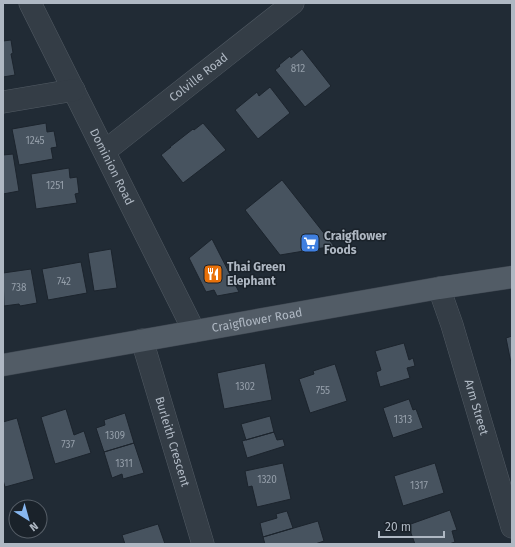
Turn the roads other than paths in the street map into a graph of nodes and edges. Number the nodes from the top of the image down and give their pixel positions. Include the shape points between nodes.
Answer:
1 (30, 3) edge
2 (293, 3) edge
3 (74, 90) junction
4 (3, 102) edge
5 (105, 151) junction
6 (512, 277) edge
7 (439, 288) junction
8 (194, 331) junction
9 (142, 340) junction
10 (3, 365) edge
11 (512, 527) edge
12 (203, 544) edge

1 - 3 street, Dominion Road
2 - 5 street, Colville Road
3 - 4 street
3 - 5 street, Dominion Road
5 - 8 street, Dominion Road
6 - 7 main road, Craigflower Road
7 - 8 main road, Craigflower Road
7 - 11 street, Arm Street
8 - 9 main road, Craigflower Road
9 - 10 main road, Craigflower Road
9 - 12 street, Burleith Crescent

